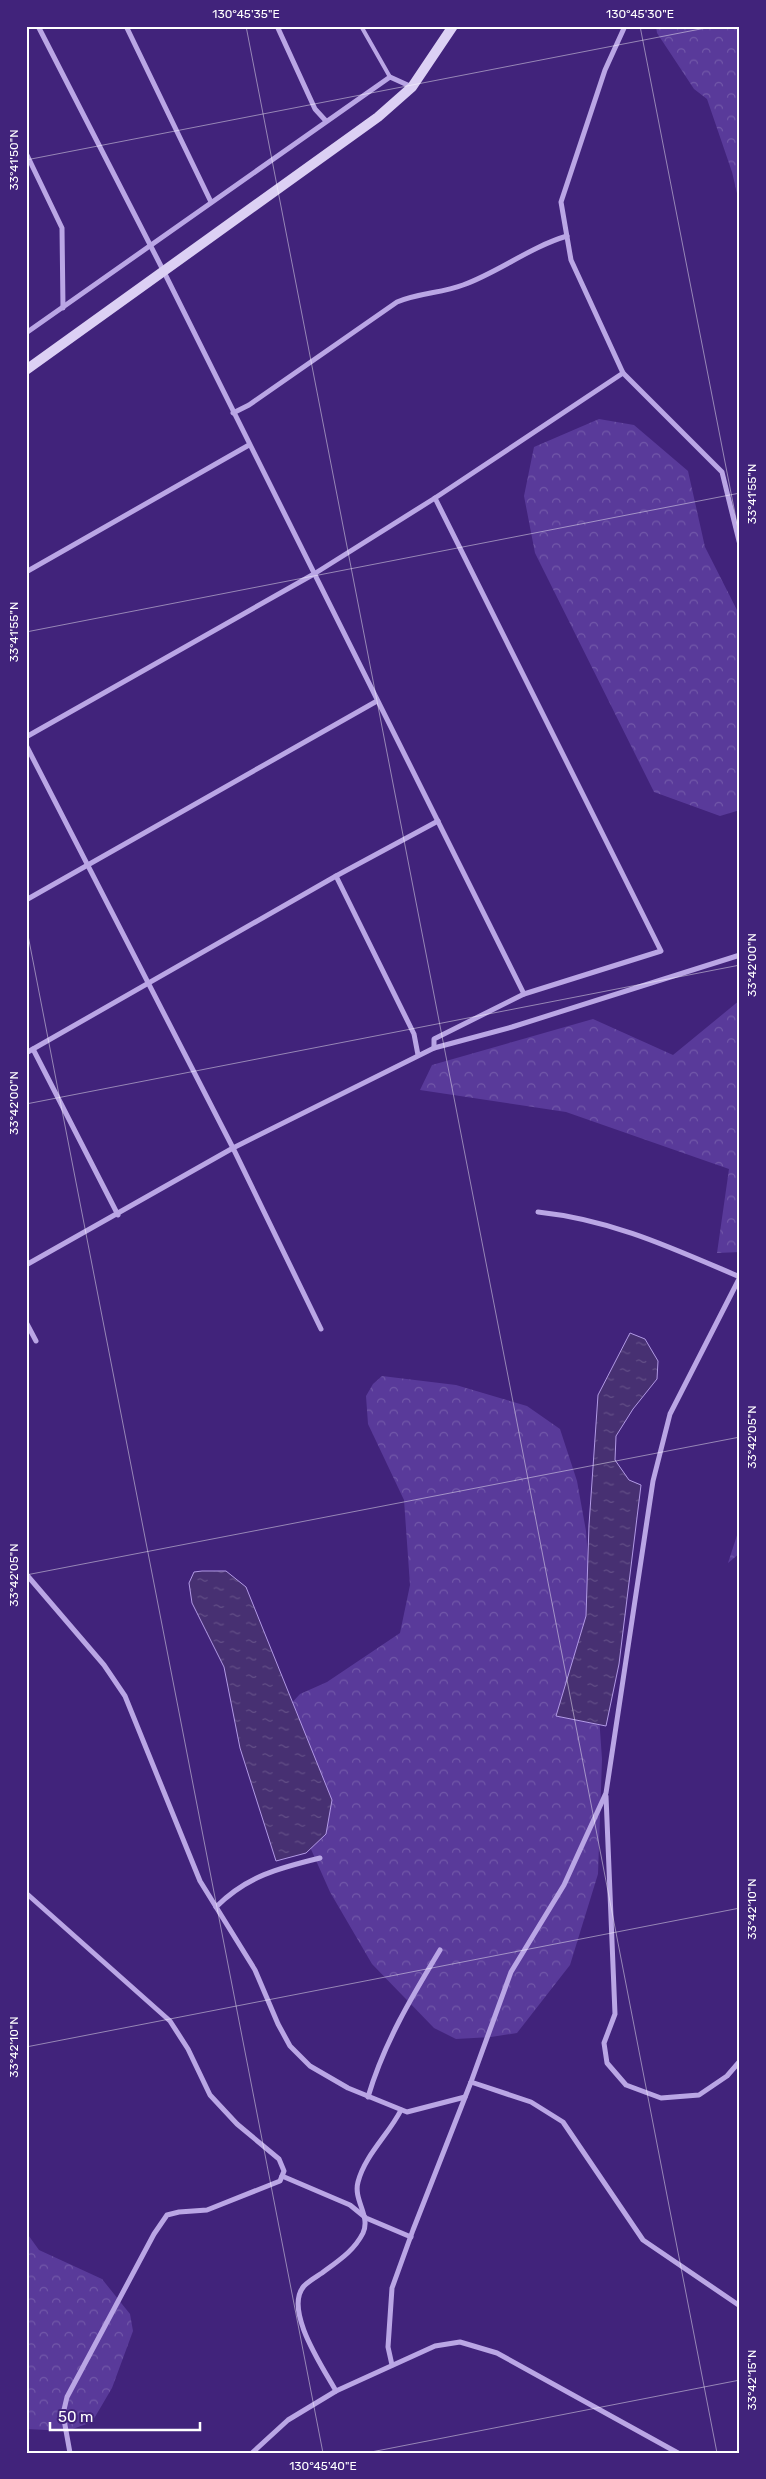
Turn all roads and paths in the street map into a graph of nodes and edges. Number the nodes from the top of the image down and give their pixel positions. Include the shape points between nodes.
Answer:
1 (38, 26) edge
2 (126, 26) edge
3 (277, 26) edge
4 (361, 26) edge
5 (454, 26) edge
6 (625, 26) edge
7 (390, 77) junction
8 (412, 87) junction
9 (326, 121) junction
10 (26, 153) edge
11 (211, 202) junction
12 (567, 236) junction
13 (151, 247) junction
14 (163, 270) junction
15 (63, 308) junction
16 (26, 333) edge
17 (26, 370) edge
18 (623, 373) junction
19 (233, 413) junction
20 (249, 445) junction
21 (435, 498) junction
22 (740, 545) edge
23 (26, 572) edge
24 (314, 574) junction
25 (377, 701) junction
26 (26, 737) edge
27 (26, 746) edge
28 (438, 821) junction
29 (87, 865) junction
30 (336, 876) junction
31 (26, 900) edge
32 (740, 955) edge
33 (148, 983) junction
34 (524, 994) junction
35 (434, 1048) junction
36 (33, 1049) junction
37 (26, 1052) edge
38 (418, 1055) junction
39 (233, 1148) junction
40 (538, 1212) dead end
41 (118, 1215) junction
42 (26, 1266) edge
43 (740, 1277) edge
44 (26, 1322) edge
45 (321, 1329) dead end
46 (36, 1341) dead end
47 (26, 1574) edge
48 (606, 1793) junction
49 (320, 1858) dead end
50 (26, 1893) edge
51 (216, 1907) junction
52 (440, 1950) dead end
53 (740, 2061) edge
54 (471, 2082) junction
55 (368, 2097) junction
56 (465, 2097) junction
57 (401, 2110) junction
58 (282, 2176) junction
59 (366, 2218) junction
60 (411, 2237) junction
61 (740, 2306) edge
62 (392, 2364) junction
63 (336, 2391) junction
64 (70, 2453) edge
65 (252, 2453) edge
66 (678, 2453) edge

1 - 13 street
2 - 11 street
3 - 9 street via 315,109
4 - 7 lane
5 - 8 street
6 - 12 street via 605,70 560,202
7 - 8 street
7 - 9 street
8 - 14 street via 378,117
9 - 11 street
10 - 15 street via 62,228
11 - 13 street
12 - 18 street via 571,260
12 - 19 street via 549,241 463,286 413,295 397,302
13 - 14 street
13 - 15 street
14 - 17 street
14 - 19 street
15 - 16 street
18 - 21 street
18 - 22 street via 722,472
19 - 20 street
20 - 23 street
20 - 24 street
21 - 24 street
21 - 34 street via 662,951
24 - 25 street
24 - 26 street
25 - 28 street
25 - 29 street
27 - 29 street
28 - 30 street
28 - 34 street
29 - 31 street
29 - 33 street
30 - 33 street
30 - 38 street via 414,1034
32 - 35 street
33 - 36 street
33 - 39 street
34 - 35 street via 434,1039
35 - 38 street
36 - 37 street
36 - 41 street
38 - 39 street
39 - 41 street
39 - 45 street
40 - 43 street via 571,1216 643,1235
41 - 42 street
43 - 48 street via 670,1414 653,1481
44 - 46 street
47 - 51 street via 104,1665 125,1696 200,1881
48 - 53 street via 615,2014 604,2043 607,2063 626,2085 661,2098 699,2095 727,2076
48 - 54 street via 564,1885 511,1972
49 - 51 street via 269,1871 227,1896
50 - 58 street via 170,2021 188,2049 210,2095 237,2124 279,2158 284,2171
51 - 55 street via 255,1970 290,2046 310,2066
52 - 55 street via 399,2018 378,2063
54 - 56 street
54 - 61 street via 531,2102 563,2122 643,2240
55 - 57 street
56 - 57 street via 423,2109
56 - 60 street
57 - 59 street via 367,2161 358,2182 358,2199
58 - 59 street via 350,2205
58 - 64 street via 280,2181 207,2210 167,2215 67,2398 63,2414
59 - 60 street
59 - 63 street via 364,2232 348,2254 302,2288 297,2306 303,2332
60 - 62 street via 392,2288 388,2347
62 - 63 street
62 - 66 street via 435,2346 460,2342 497,2353
63 - 65 street via 288,2420

